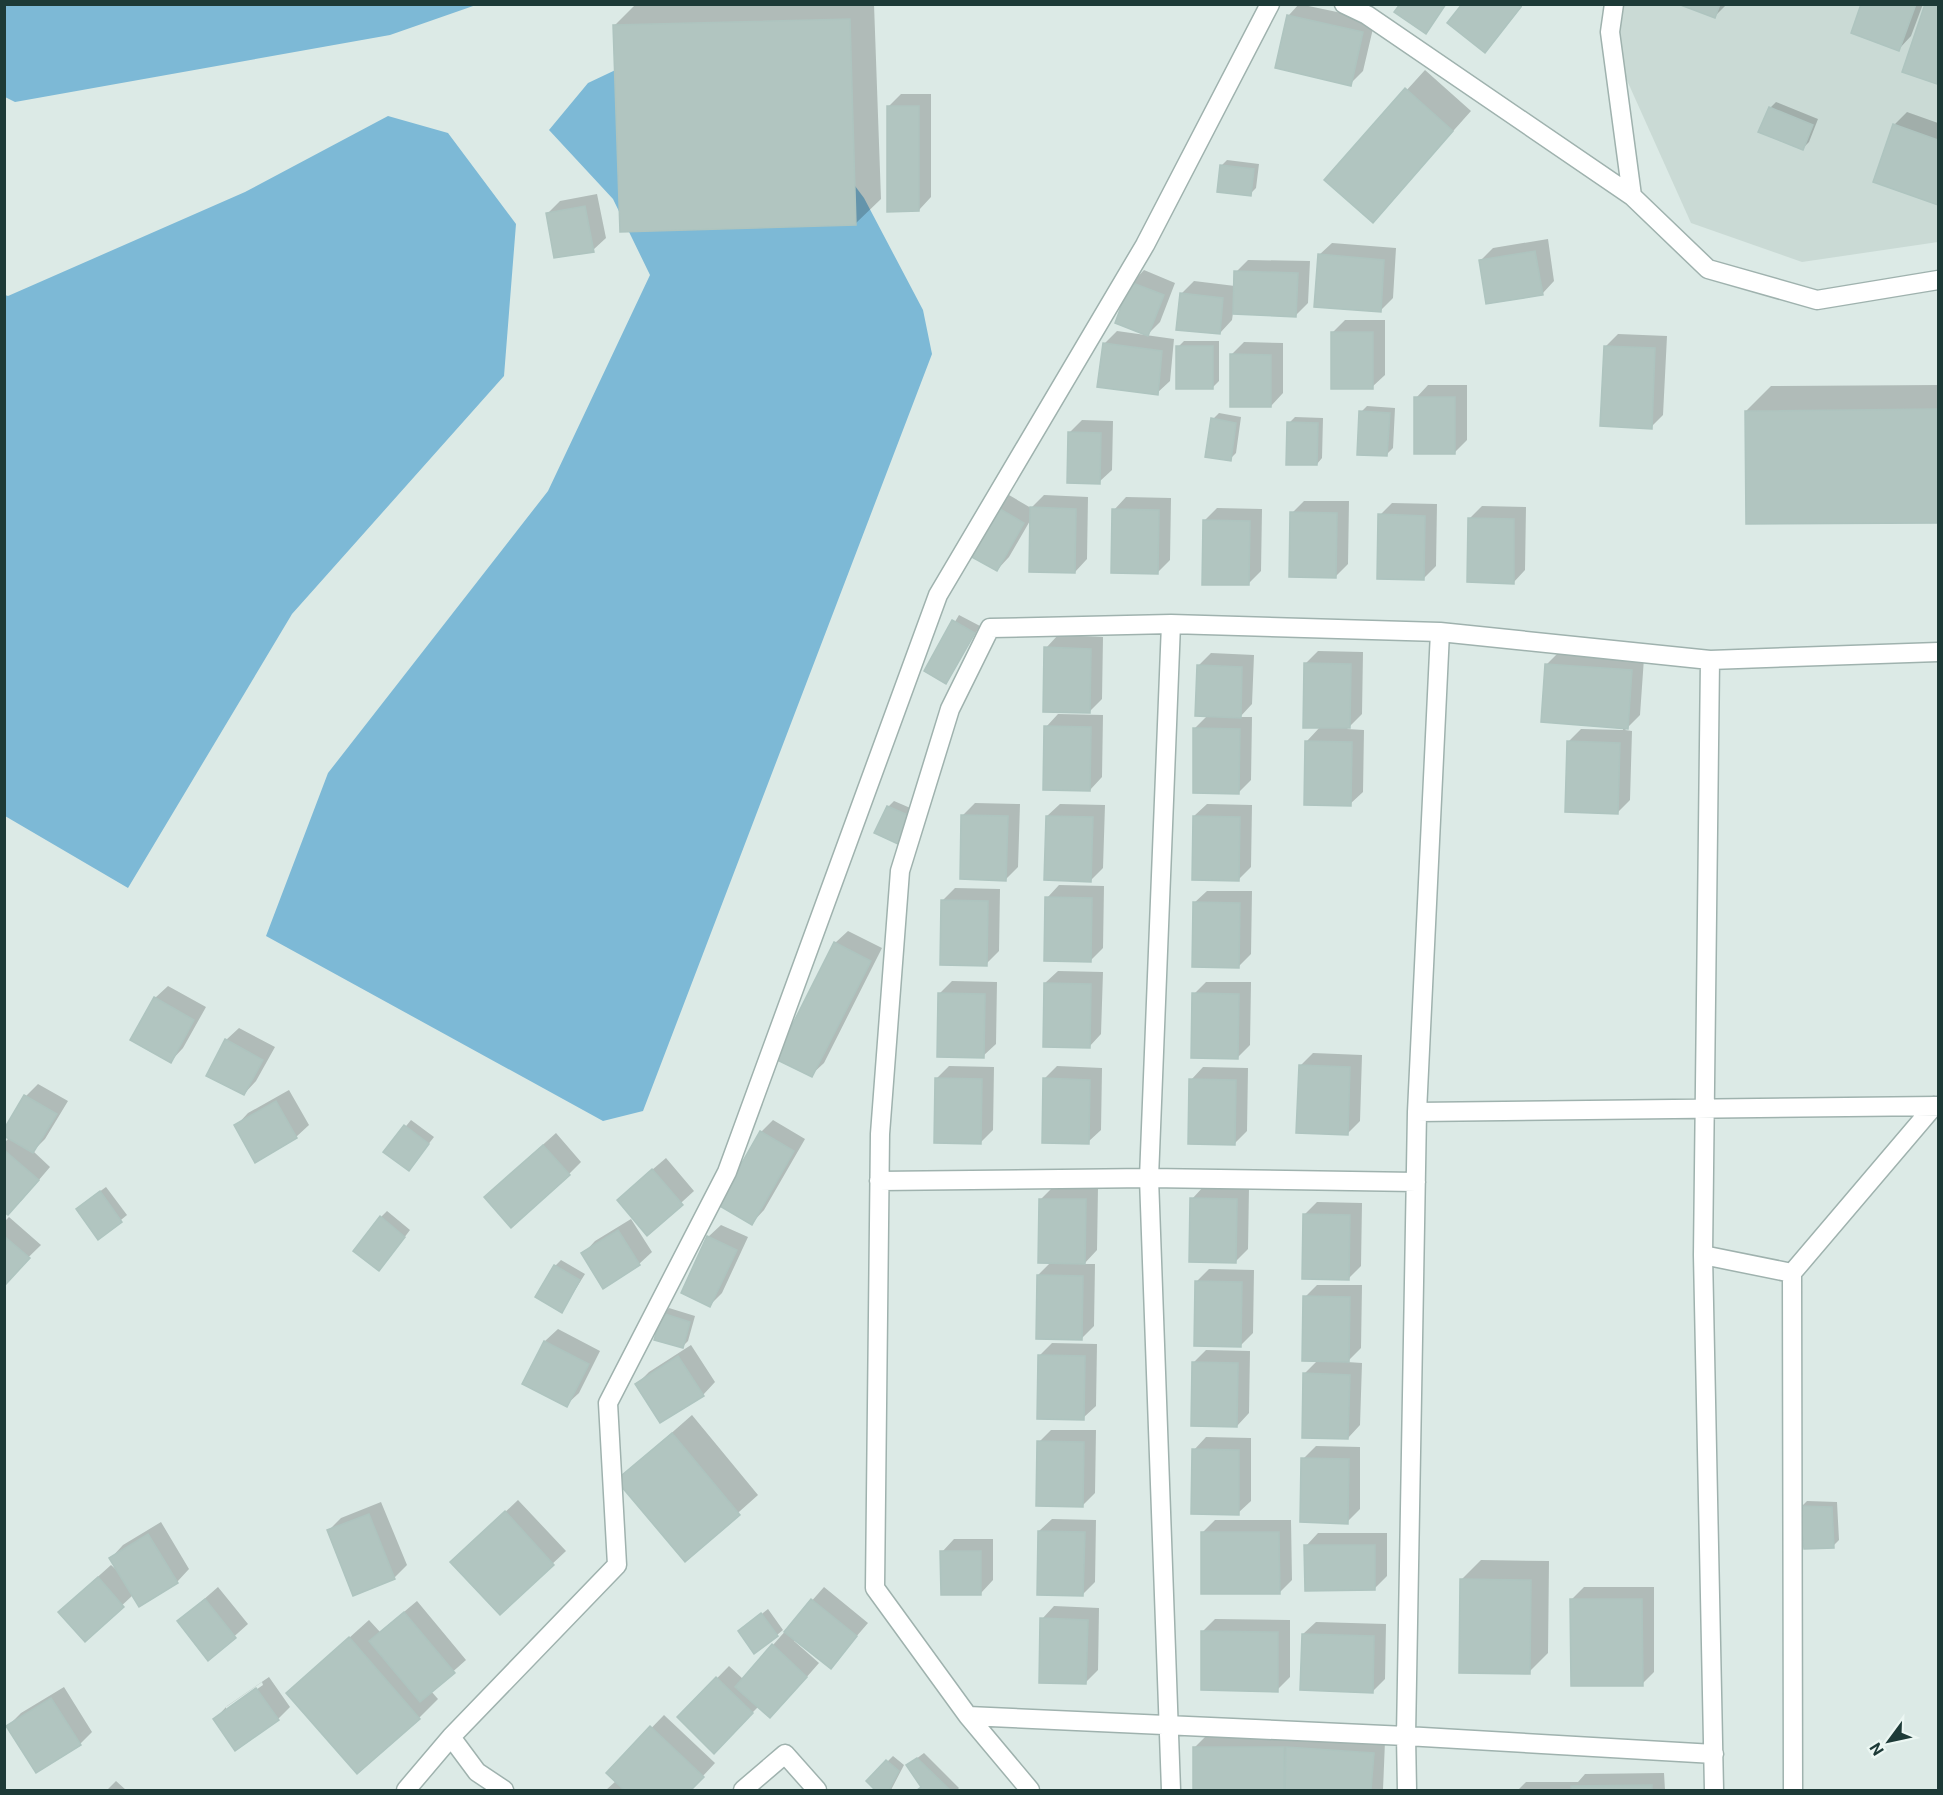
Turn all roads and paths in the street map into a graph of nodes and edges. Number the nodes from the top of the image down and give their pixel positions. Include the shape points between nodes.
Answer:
1 (1270, 4) edge
2 (1344, 4) edge
3 (1614, 4) edge
4 (1632, 196) junction
5 (1938, 280) edge
6 (1171, 624) junction
7 (1440, 632) junction
8 (1938, 652) edge
9 (1710, 660) junction
10 (1936, 1106) edge
11 (1705, 1108) junction
12 (1417, 1112) junction
13 (1149, 1178) junction
14 (879, 1181) junction
15 (1416, 1182) junction
16 (1703, 1256) junction
17 (1792, 1273) junction
18 (968, 1716) junction
19 (1170, 1726) junction
20 (1406, 1736) junction
21 (451, 1737) junction
22 (1714, 1754) junction
23 (406, 1791) edge
24 (504, 1791) edge
25 (743, 1791) edge
26 (817, 1791) edge
27 (1030, 1791) edge
28 (1171, 1791) edge
29 (1407, 1791) edge
30 (1714, 1791) edge
31 (1793, 1791) edge

1 - 21 street via 1145,245 938,595 727,1172 608,1403 617,1566
2 - 4 street via 1367,15
3 - 4 street via 1610,32
4 - 5 street via 1708,269 1817,300
6 - 7 street
6 - 13 street
6 - 14 street via 990,628 950,709 900,871
7 - 9 street
7 - 12 street
8 - 9 street
9 - 11 street
10 - 11 street
10 - 17 street
11 - 12 street
11 - 16 street
12 - 15 street
13 - 14 street
13 - 15 street
13 - 19 street
14 - 18 street via 875,1588
15 - 20 street
16 - 17 street
16 - 22 street
17 - 31 street
18 - 19 street
18 - 27 street
19 - 20 street
19 - 28 street
20 - 22 street
20 - 29 street
21 - 23 street
21 - 24 street via 477,1772
22 - 30 street
25 - 26 street via 785,1754

